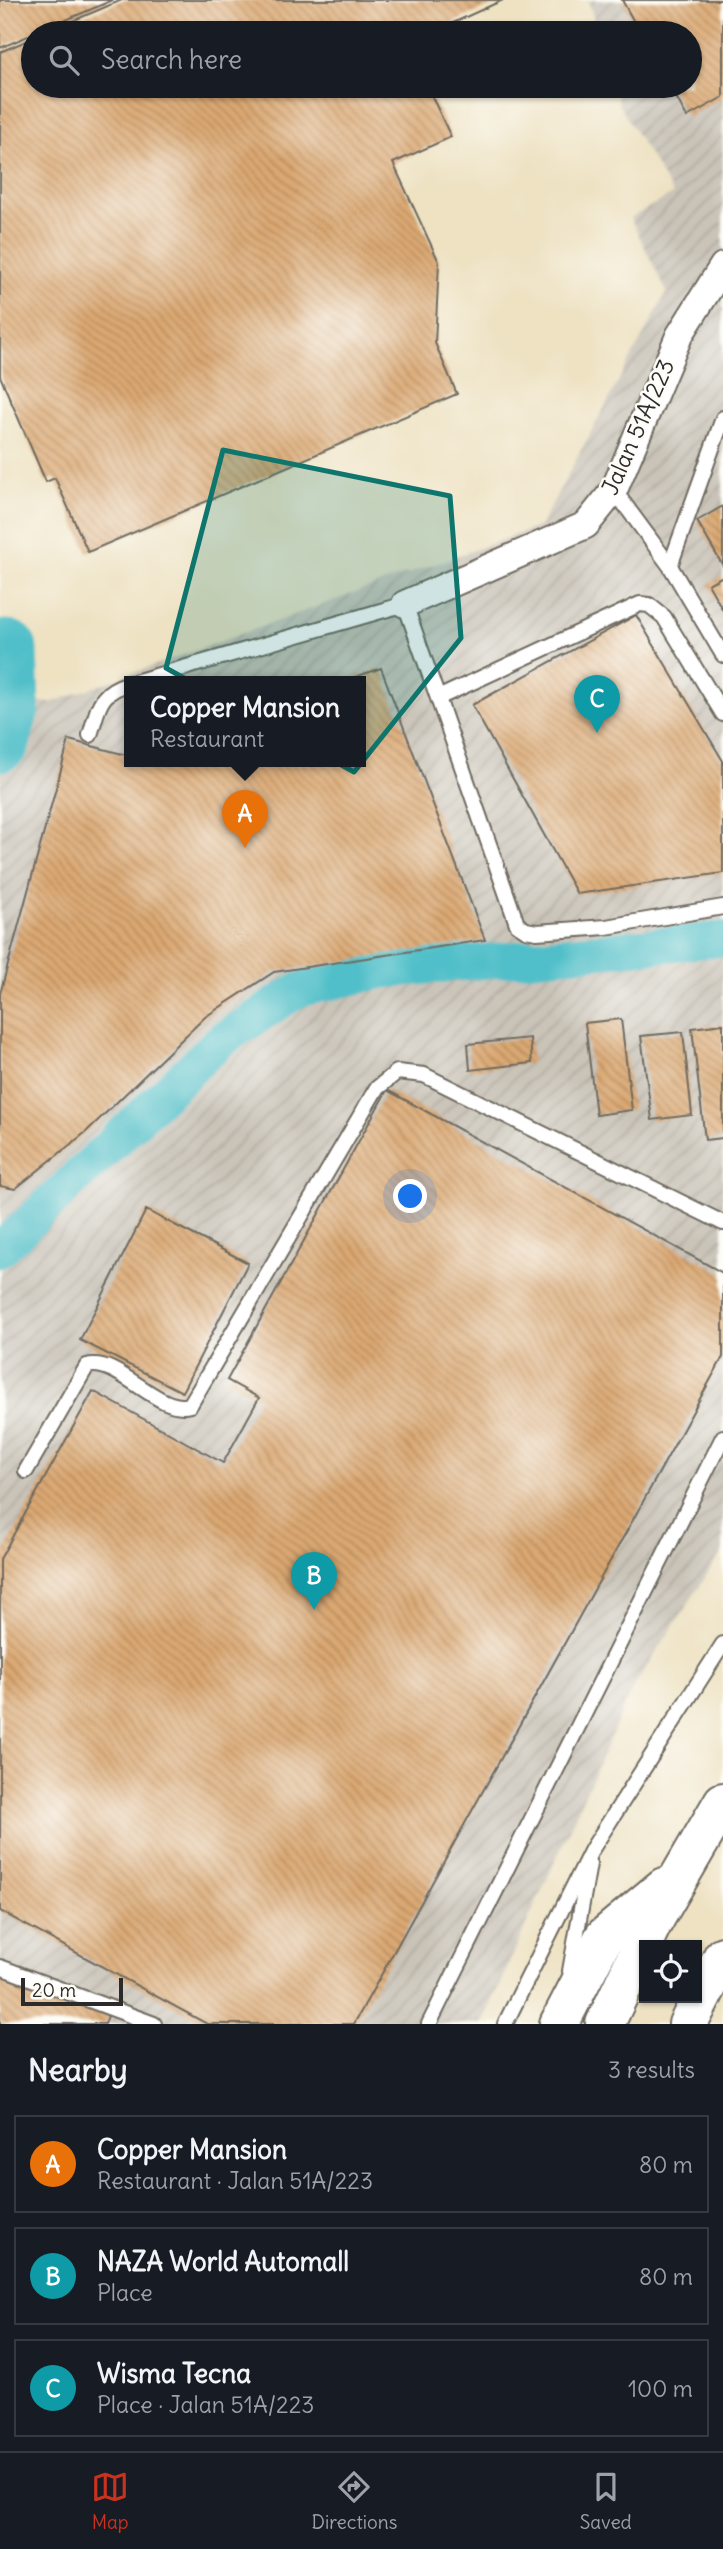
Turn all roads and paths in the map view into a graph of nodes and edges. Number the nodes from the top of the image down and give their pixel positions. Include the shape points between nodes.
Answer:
1 (723, 266) edge
2 (723, 418) edge
3 (614, 490) junction
4 (670, 566) junction
5 (405, 604) junction
6 (723, 656) edge
7 (156, 676) edge
8 (124, 685) edge
9 (438, 698) junction
10 (723, 714) edge
11 (90, 735) dead end
12 (723, 907) edge
13 (723, 1223) edge
14 (723, 1437) edge
15 (26, 1471) dead end
16 (723, 1644) edge
17 (723, 1802) edge
18 (592, 1849) junction
19 (678, 1875) junction
20 (723, 1956) edge
21 (0, 1967) edge
22 (561, 2021) edge
23 (155, 2024) edge
24 (429, 2024) edge
25 (505, 2024) edge
26 (605, 2024) edge
27 (688, 2024) edge

1 - 3 street, Jalan 51A/223 via 679,336
2 - 4 lane
3 - 4 lane
3 - 5 street, Jalan 51A/223 via 586,525
4 - 6 lane
5 - 7 lane
5 - 9 lane
8 - 11 lane via 108,691 102,699
9 - 10 lane via 640,604 664,617
9 - 12 lane via 517,924 537,932 606,927
13 - 15 lane via 424,1074 397,1072 376,1089 190,1405 174,1406 102,1366 87,1366
14 - 24 lane
16 - 18 lane
17 - 19 highway
18 - 22 lane
18 - 25 lane
19 - 22 highway via 604,1937
19 - 26 highway
20 - 27 highway
21 - 23 lane

